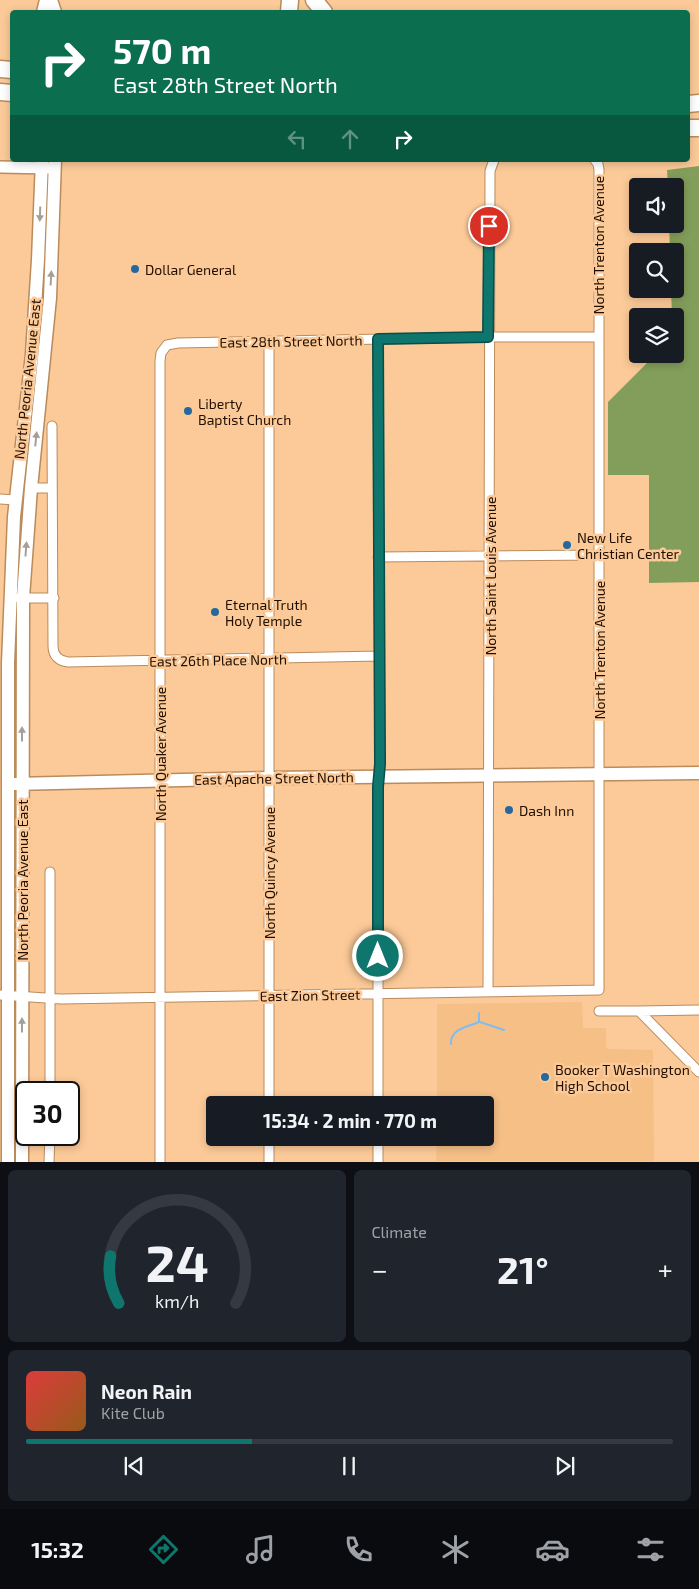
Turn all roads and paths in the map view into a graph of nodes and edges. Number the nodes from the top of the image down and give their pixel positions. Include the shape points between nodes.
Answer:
1 (314, 0) edge
2 (322, 10) edge
3 (493, 162) edge
4 (596, 162) edge
5 (48, 164) edge
6 (0, 168) edge
7 (488, 337) junction
8 (598, 337) junction
9 (378, 339) junction
10 (269, 341) junction
11 (164, 348) joint
12 (52, 426) dead end
13 (31, 488) junction
14 (52, 488) junction
15 (0, 499) edge
16 (16, 500) junction
17 (598, 555) junction
18 (378, 557) junction
19 (490, 557) junction
20 (10, 598) junction
21 (23, 598) junction
22 (54, 598) junction
23 (379, 656) junction
24 (269, 660) junction
25 (161, 661) junction
26 (4, 663) edge
27 (699, 773) edge
28 (599, 774) junction
29 (379, 776) junction
30 (491, 776) junction
31 (270, 778) junction
32 (160, 781) junction
33 (22, 783) junction
34 (4, 784) edge
35 (50, 872) dead end
36 (599, 990) joint
37 (488, 992) junction
38 (4, 995) edge
39 (378, 995) junction
40 (22, 996) junction
41 (269, 996) junction
42 (160, 997) junction
43 (50, 998) junction
44 (699, 1010) edge
45 (599, 1011) dead end
46 (639, 1011) junction
47 (4, 1055) edge
48 (699, 1072) edge
49 (50, 1081) edge
50 (269, 1096) edge
51 (378, 1096) edge
52 (50, 1146) edge
53 (269, 1146) edge
54 (378, 1146) edge
55 (8, 1162) edge
56 (22, 1162) edge
57 (49, 1162) edge
58 (160, 1162) edge
59 (269, 1162) edge
60 (378, 1162) edge

1 - 2 highway
3 - 7 street, North Saint Louis Avenue via 490,171
4 - 8 street, North Trenton Avenue
5 - 6 street
13 -> 5 main road, North Peoria Avenue East via 50,298
5 -> 16 main road, North Peoria Avenue East
7 - 8 street, East 28th Street North
7 - 9 street, East 28th Street North
7 - 19 street, North Saint Louis Avenue
8 - 17 street, North Trenton Avenue
9 - 10 street, East 28th Street North
9 - 18 street
10 - 11 street, East 28th Street North via 178,343
10 - 24 street, North Quincy Avenue
11 - 25 street, North Quaker Avenue via 160,362
12 - 14 street
13 - 14 street
21 -> 13 main road, North Peoria Avenue East
14 - 22 street
15 - 16 street
16 - 20 main road, North Peoria Avenue East
17 - 19 street
17 - 28 street, North Trenton Avenue
18 - 19 street
18 - 23 street
19 - 30 street, North Saint Louis Avenue
20 - 21 street
20 - 26 main road, North Peoria Avenue East
21 - 22 street
33 -> 21 main road, North Peoria Avenue East
22 - 25 street, East 26th Place North via 53,650 58,658 68,662
23 - 24 street, East 26th Place North
23 - 29 street
24 - 25 street, East 26th Place North
24 - 31 street, North Quincy Avenue
25 - 32 street, North Quaker Avenue
26 - 34 main road, North Peoria Avenue East
27 - 28 main road, East Apache Street North
28 - 30 main road, East Apache Street North
28 - 36 street, North Trenton Avenue
29 - 30 main road, East Apache Street North
29 - 31 main road, East Apache Street North
29 - 39 street
30 - 37 street, North Saint Louis Avenue
31 - 32 main road, East Apache Street North
31 - 41 street, North Quincy Avenue
32 - 33 main road, East Apache Street North
32 - 42 street, North Quaker Avenue
33 - 34 main road, East Apache Street North
33 - 40 main road, North Peoria Avenue East
34 - 38 main road, North Peoria Avenue East
35 - 43 street, North Peoria Avenue East
36 - 37 street, East Zion Street
37 - 39 street, East Zion Street
38 - 40 street, East Zion Street
38 - 47 main road, North Peoria Avenue East
39 - 41 street, East Zion Street
39 - 51 street
40 - 43 street, East Zion Street
56 -> 40 main road, North Peoria Avenue East
41 - 42 street, East Zion Street
41 - 50 street, North Quincy Avenue
42 - 43 street, East Zion Street
42 - 58 street, North Quaker Avenue
43 - 49 street, North Peoria Avenue East
44 - 46 street
45 - 46 street
46 - 48 street
47 - 55 main road, North Peoria Avenue East
52 - 57 street
53 - 59 street
54 - 60 street

